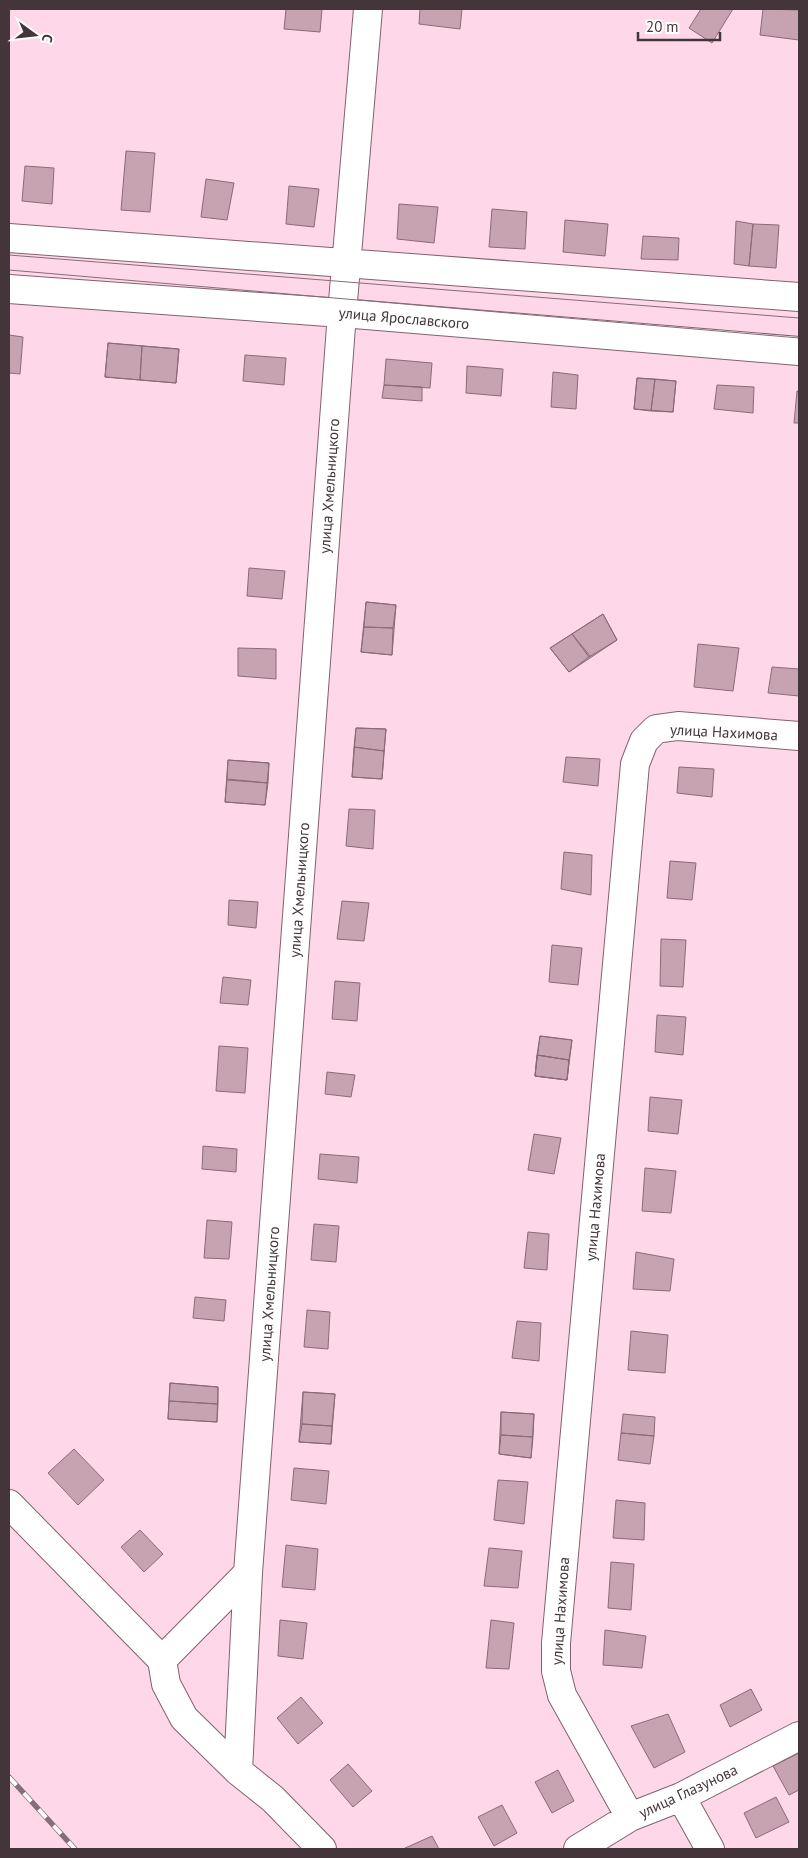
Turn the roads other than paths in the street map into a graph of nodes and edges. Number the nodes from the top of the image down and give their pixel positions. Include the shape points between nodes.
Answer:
1 (368, 9) edge
2 (9, 238) edge
3 (346, 264) junction
4 (9, 289) edge
5 (799, 298) edge
6 (342, 313) junction
7 (799, 351) edge
8 (799, 736) edge
9 (9, 1504) edge
10 (248, 1573) junction
11 (162, 1660) junction
12 (799, 1736) edge
13 (238, 1772) junction
14 (681, 1797) junction
15 (630, 1817) junction
16 (322, 1849) edge
17 (578, 1849) edge
18 (710, 1849) edge

1 - 3 street, улица Хмельницкого
2 - 3 street
3 - 5 street
3 - 6 street, улица Хмельницкого
4 - 6 street, улица Ярославского
6 - 7 street, улица Ярославского
6 - 10 street, улица Хмельницкого
8 - 15 street, улица Нахимова via 678,726 663,728 644,741 635,764 556,1643 556,1670 562,1695
9 - 11 street
10 - 11 street
10 - 13 street, улица Хмельницкого
11 - 13 street via 166,1684 184,1718
12 - 14 street, улица Глазунова
13 - 16 street via 273,1799
14 - 15 street, улица Глазунова
14 - 18 street
15 - 17 street, улица Глазунова

